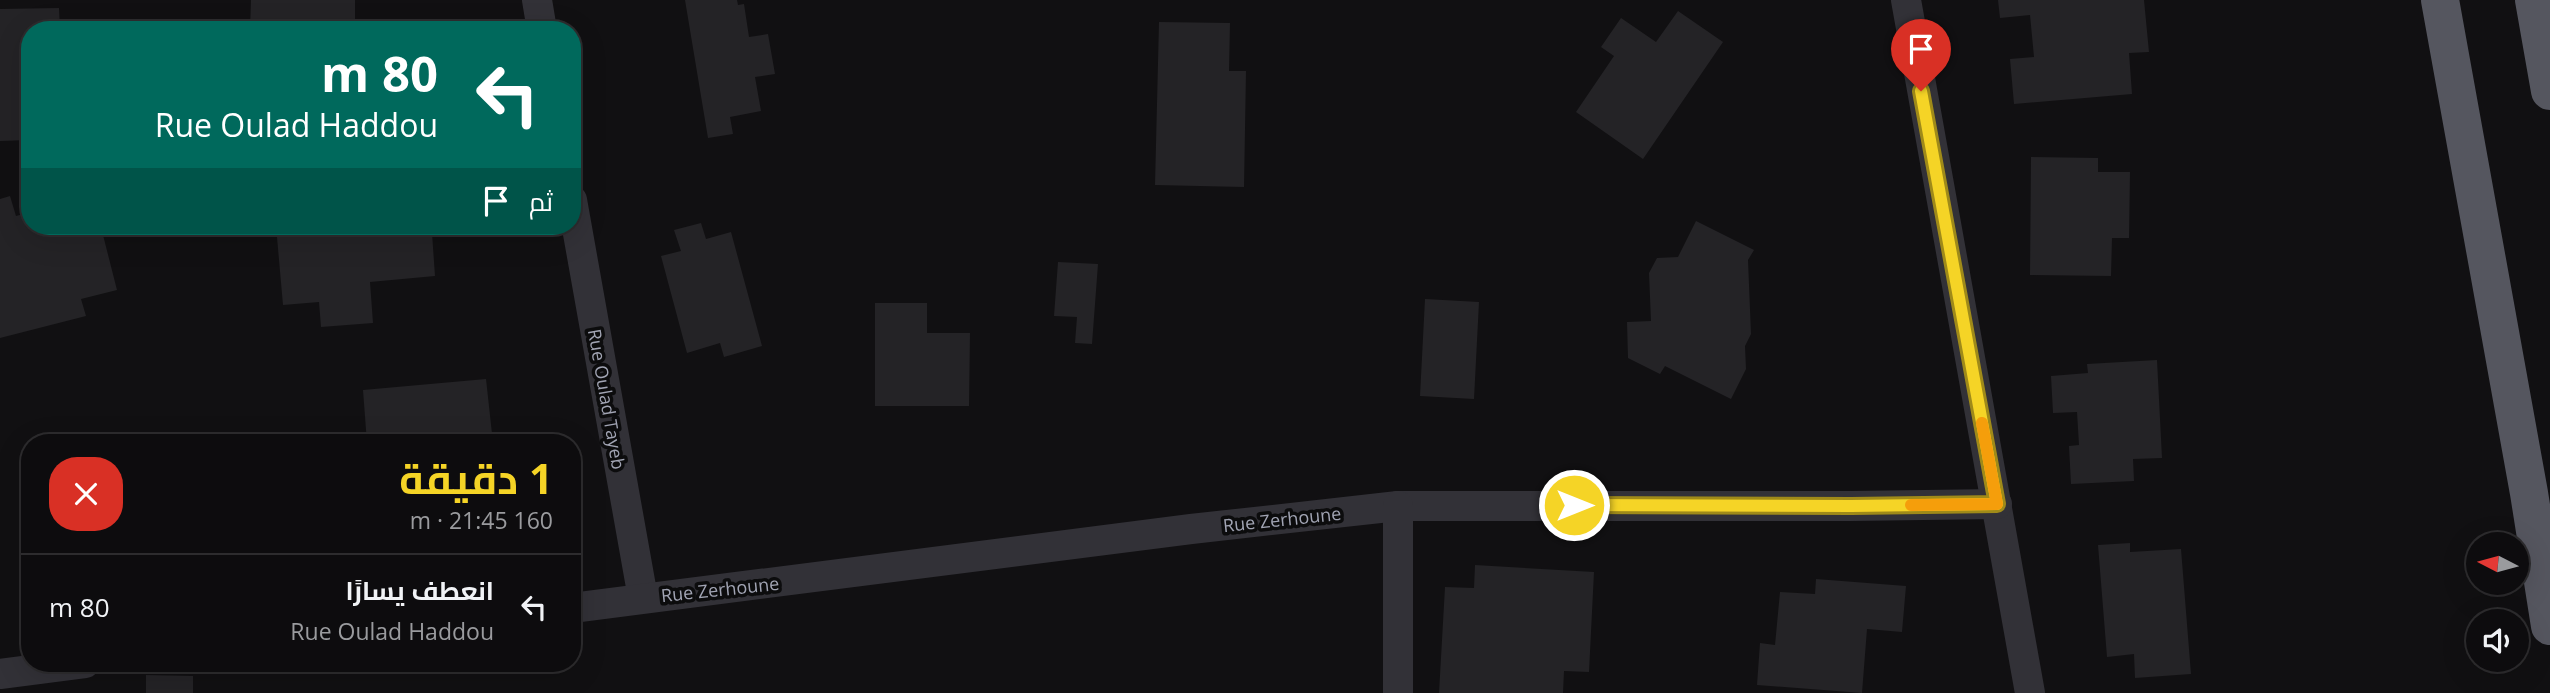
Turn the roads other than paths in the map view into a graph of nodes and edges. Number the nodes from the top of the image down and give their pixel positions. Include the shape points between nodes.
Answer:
1 (537, 0) edge
2 (1906, 0) edge
3 (2440, 0) edge
4 (2534, 0) edge
5 (540, 21) edge
6 (2550, 91) edge
7 (578, 235) edge
8 (1997, 504) junction
9 (1398, 506) junction
10 (643, 598) junction
11 (581, 607) edge
12 (2550, 626) edge
13 (21, 671) edge
14 (0, 674) edge
15 (1398, 693) edge
16 (2030, 693) edge

1 - 5 street
2 - 8 street
3 - 12 highway
4 - 6 highway
7 - 10 street, Rue Oulad Tayeb
8 - 9 street, Rue Zerhoune
8 - 16 street
9 - 10 street, Rue Zerhoune
9 - 15 street
10 - 11 street, Rue Zerhoune
13 - 14 street

